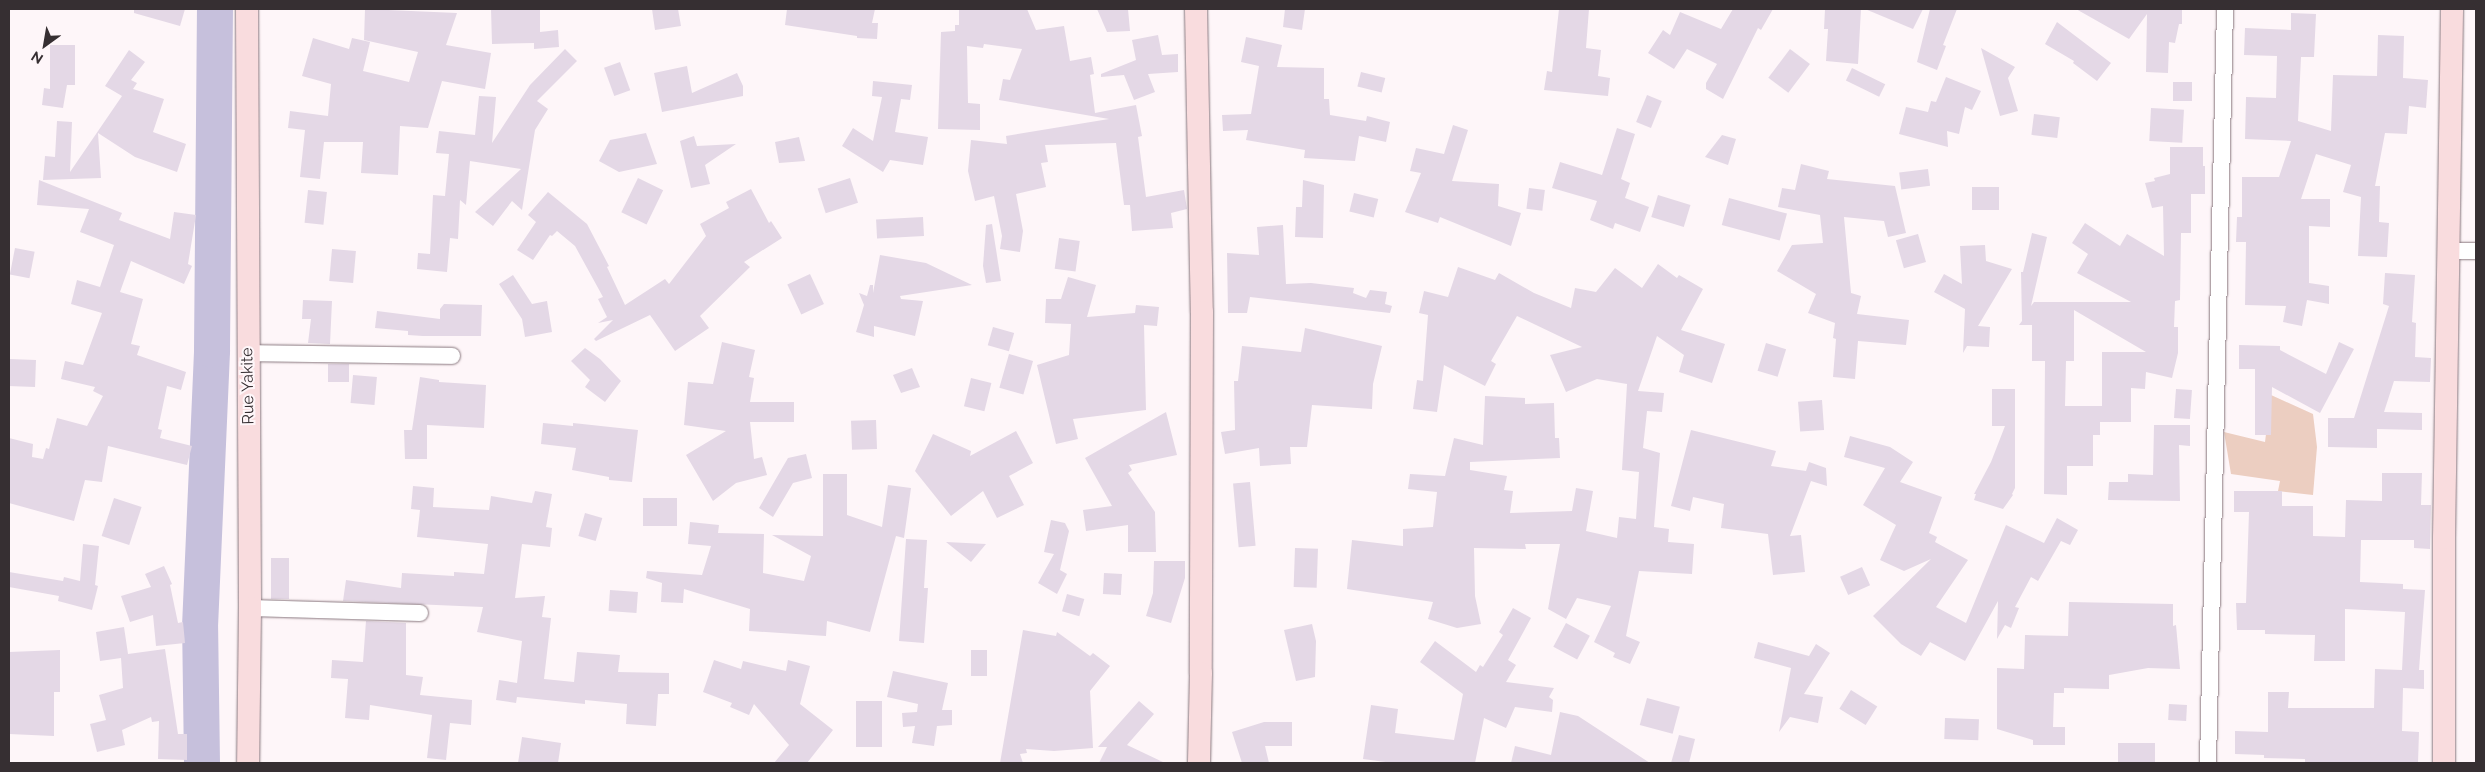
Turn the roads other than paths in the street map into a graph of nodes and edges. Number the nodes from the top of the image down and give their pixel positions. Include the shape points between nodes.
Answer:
1 (248, 9) edge
2 (1196, 9) edge
3 (2225, 9) edge
4 (2452, 9) edge
5 (2450, 251) junction
6 (2476, 251) edge
7 (248, 353) junction
8 (452, 356) dead end
9 (250, 608) junction
10 (420, 613) dead end
11 (248, 763) edge
12 (1199, 763) edge
13 (2208, 763) edge
14 (2444, 763) edge

1 - 7 street, Rue Yakite
2 - 12 street via 1202,312
3 - 13 street
4 - 5 street
5 - 6 street
5 - 14 street via 2444,538
7 - 8 street
7 - 9 street, Rue Yakite
9 - 10 street
9 - 11 street, Rue Yakite

